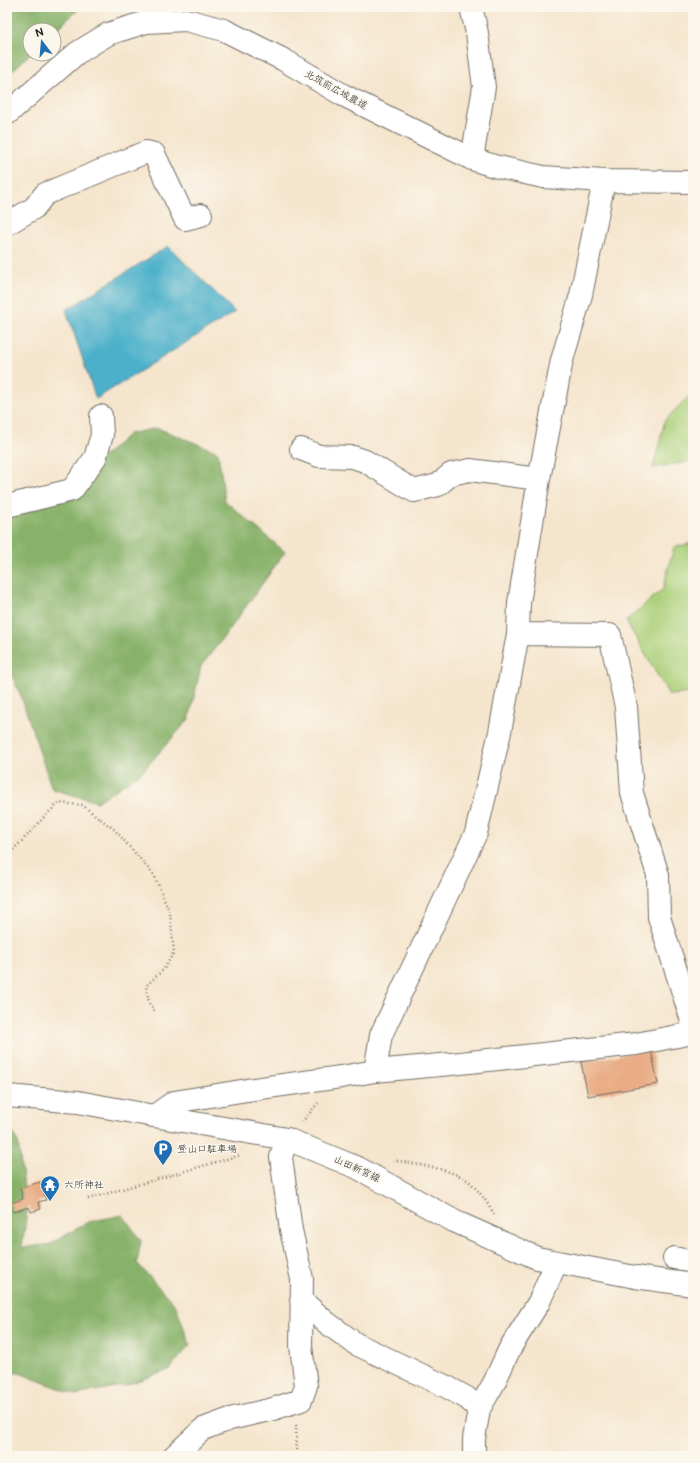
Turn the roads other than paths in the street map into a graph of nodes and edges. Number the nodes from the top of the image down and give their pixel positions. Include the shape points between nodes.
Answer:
1 (471, 7) edge
2 (7, 114) edge
3 (472, 159) junction
4 (604, 181) junction
5 (693, 182) edge
6 (201, 215) dead end
7 (7, 224) edge
8 (101, 416) dead end
9 (301, 450) dead end
10 (539, 479) junction
11 (7, 506) edge
12 (518, 634) junction
13 (693, 1024) edge
14 (693, 1033) edge
15 (375, 1071) junction
16 (7, 1096) edge
17 (154, 1116) junction
18 (287, 1139) junction
19 (556, 1263) junction
20 (693, 1285) edge
21 (301, 1300) junction
22 (479, 1410) junction
23 (174, 1456) edge
24 (474, 1456) edge

1 - 3 street via 484,87
2 - 3 street, 北筑前広域農道 via 77,54 108,34 146,22 186,20 224,30 284,60 342,95
3 - 4 street, 北筑前広域農道 via 543,177
4 - 5 street, 北筑前広域農道
4 - 10 street via 581,295 562,360
6 - 7 street via 184,219 154,154 146,152 45,194 34,208
8 - 11 street via 102,435 95,458 72,490
9 - 10 street via 319,456 359,459 414,492 438,485 451,474 470,470
10 - 12 street via 520,603
12 - 13 street via 610,635 626,707 632,793 658,875 659,917
12 - 15 street via 500,732 476,833 381,1035
14 - 15 street via 636,1044
15 - 17 street via 174,1102
16 - 17 street, 山田新宮線 via 78,1102
17 - 18 street, 山田新宮線
18 - 19 street, 山田新宮線 via 358,1168 454,1221 537,1258
18 - 21 street via 281,1157 291,1230 302,1279
19 - 20 street, 山田新宮線
19 - 22 street via 539,1302 510,1348
21 - 22 street via 356,1344 447,1387 467,1398
21 - 23 street via 301,1346 306,1386 301,1400 203,1429
22 - 24 street

